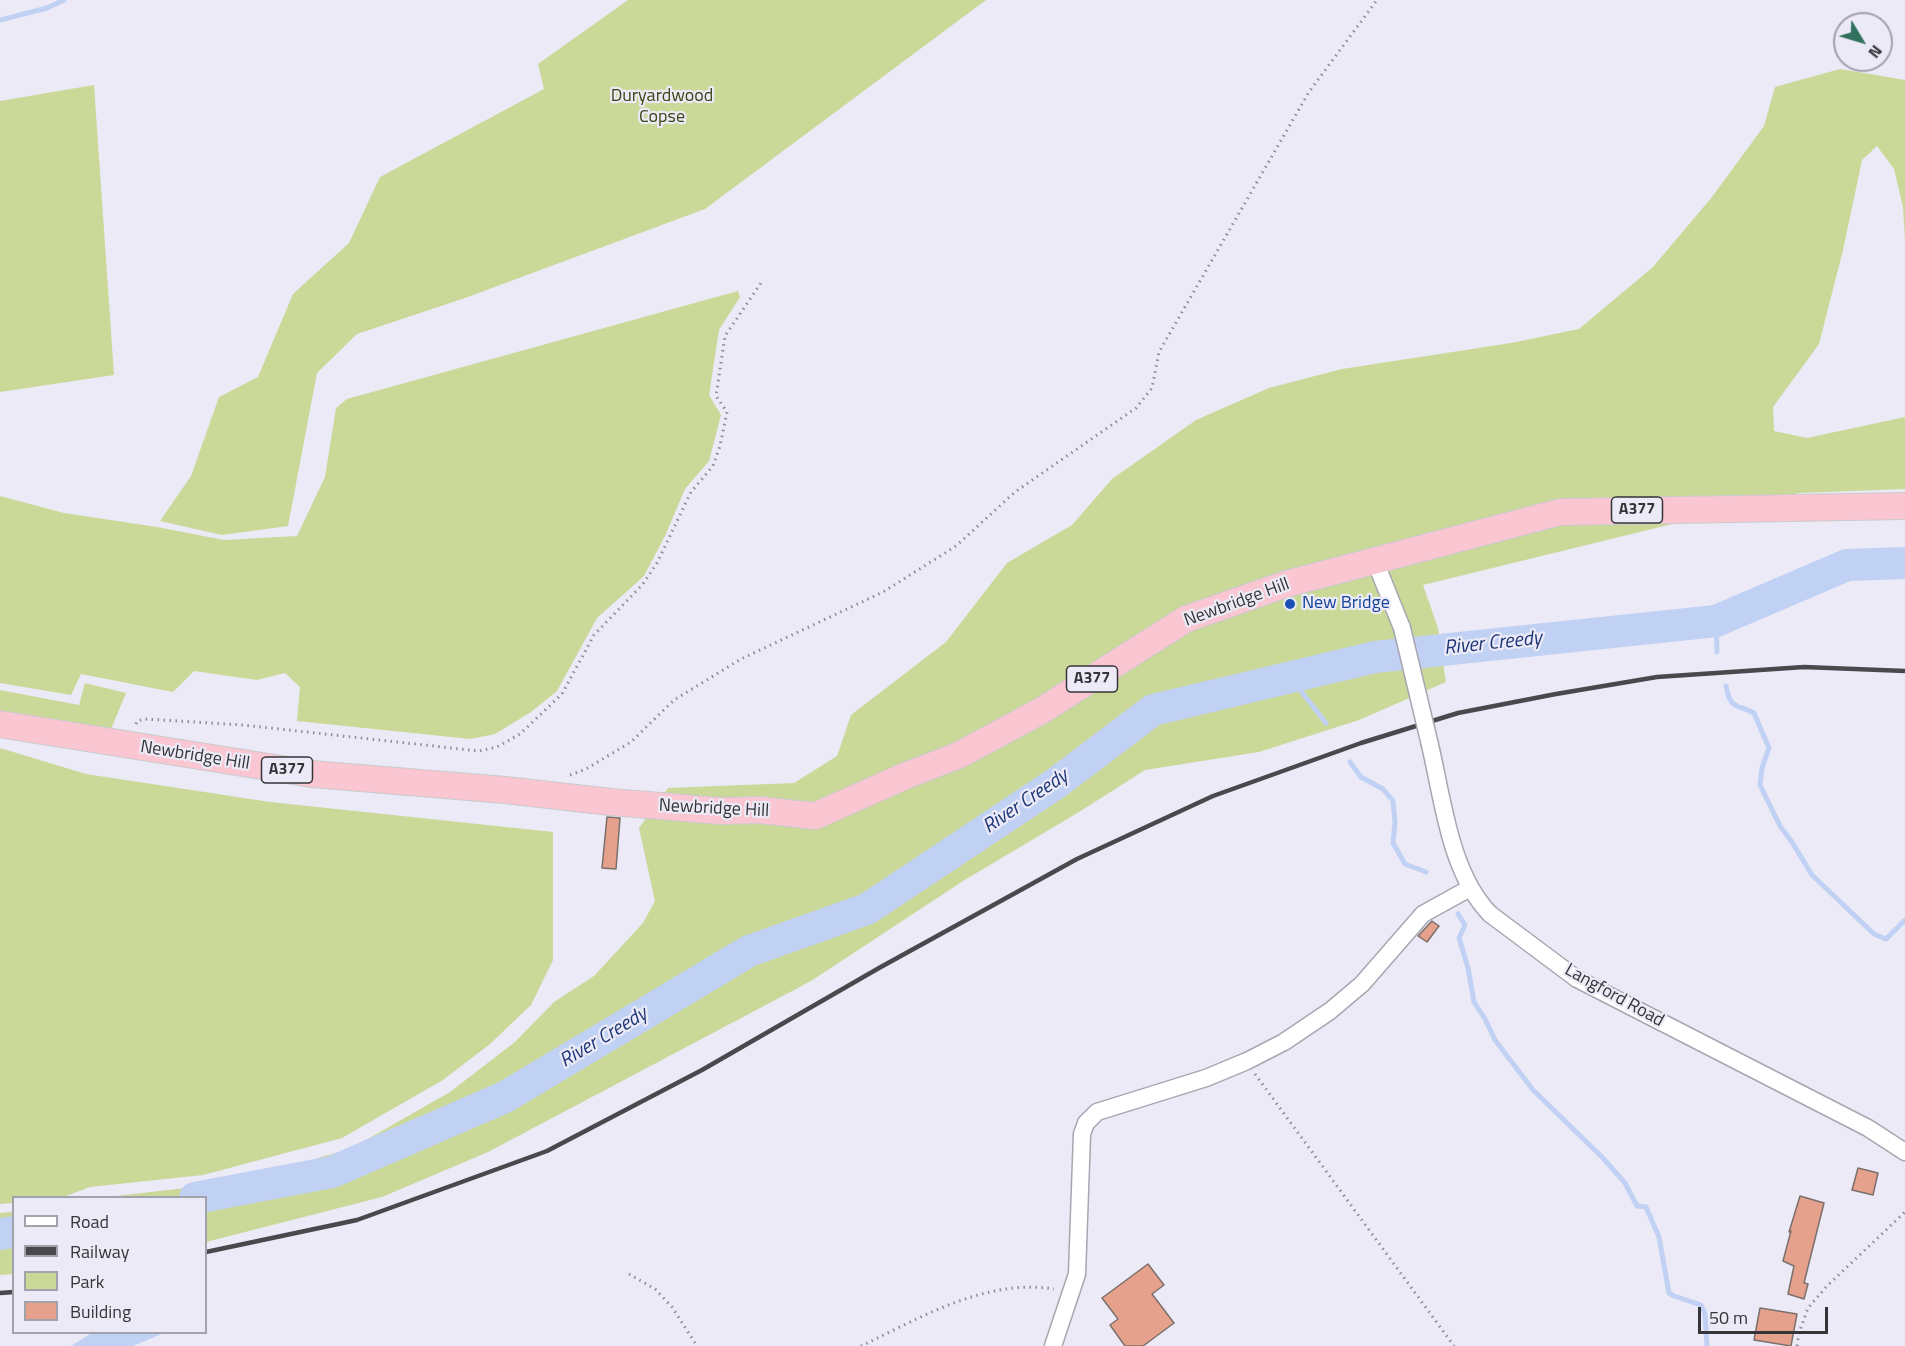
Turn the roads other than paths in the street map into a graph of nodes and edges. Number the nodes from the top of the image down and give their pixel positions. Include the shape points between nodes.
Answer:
1 (1905, 506) edge
2 (1375, 561) junction
3 (0, 724) edge
4 (1470, 888) junction
5 (1905, 1152) edge
6 (1053, 1346) edge

1 - 2 highway, A377 via 1560,512
2 - 3 highway, Newbridge Hill / A377 via 1286,584 1186,619 1041,711 959,755 815,816 611,802 312,774
2 - 4 street, Langford Road, bridge via 1402,628 1455,851
4 - 5 street, Langford Road via 1490,914 1577,979 1868,1128
4 - 6 street via 1423,914 1362,984 1284,1042 1206,1078 1097,1112 1086,1123 1082,1134 1077,1274

